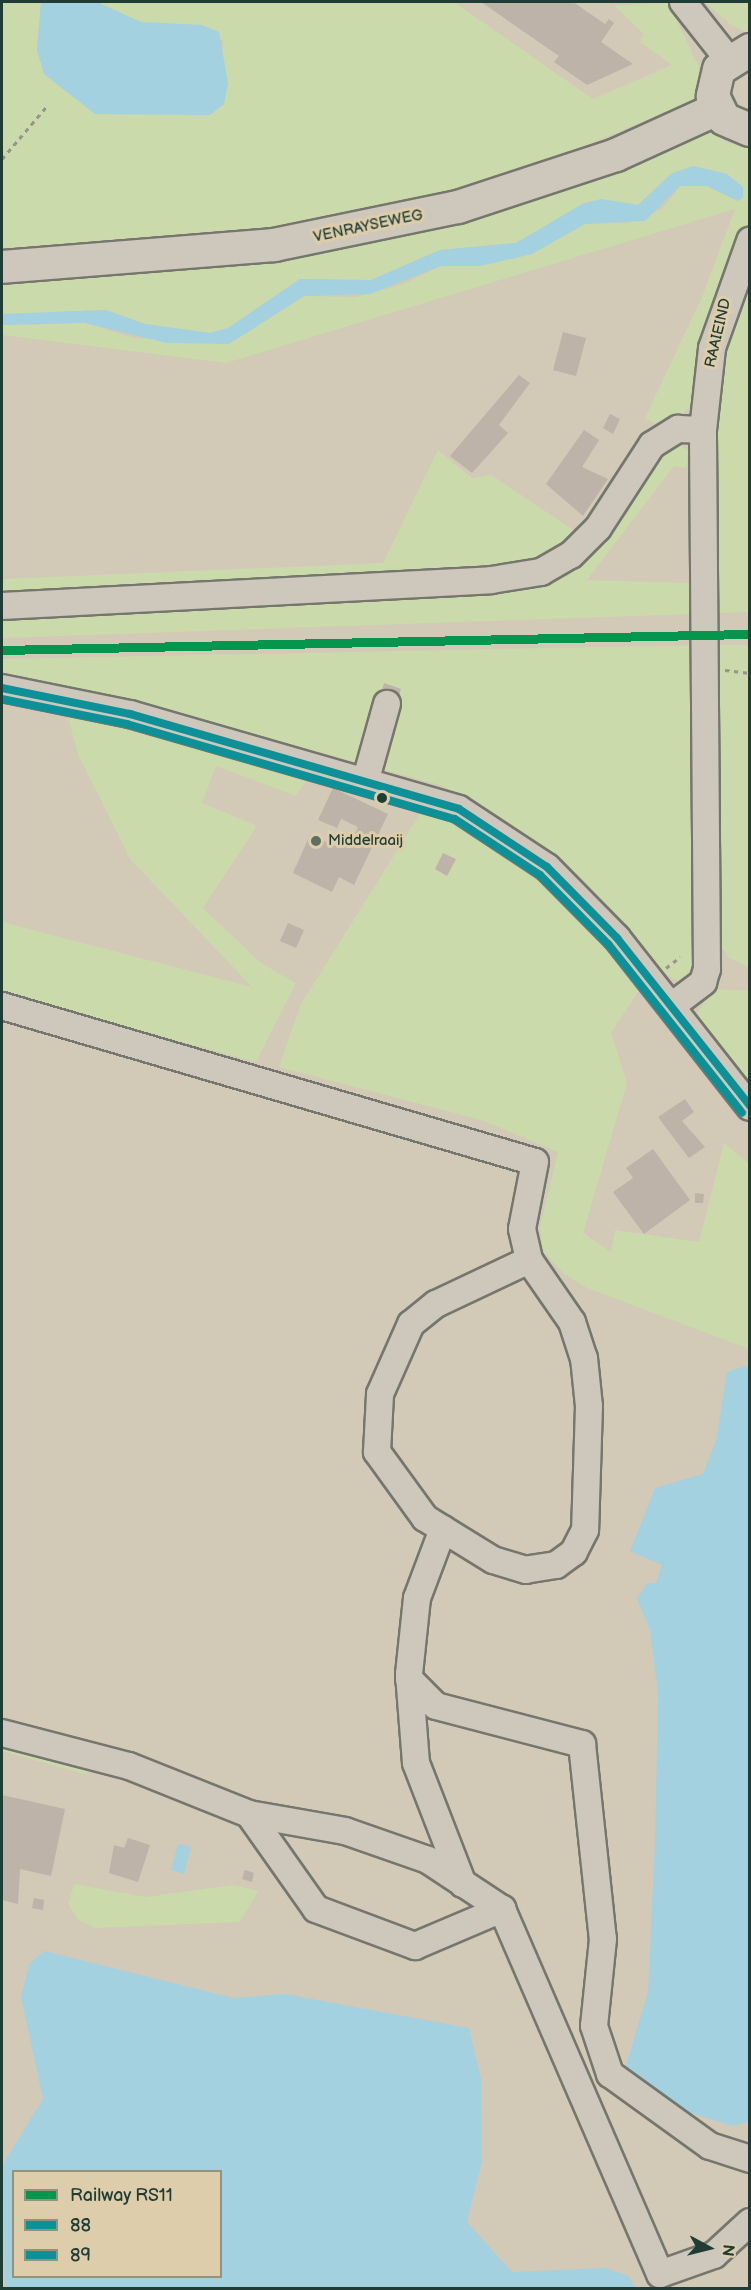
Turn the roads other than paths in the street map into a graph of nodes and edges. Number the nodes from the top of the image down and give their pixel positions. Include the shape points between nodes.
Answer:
1 (683, 2) edge
2 (739, 55) edge
3 (717, 109) junction
4 (750, 130) edge
5 (750, 241) edge
6 (2, 267) edge
7 (703, 430) junction
8 (2, 606) edge
9 (2, 688) edge
10 (387, 704) dead end
11 (366, 779) junction
12 (673, 1005) junction
13 (2, 1006) edge
14 (750, 1107) edge
15 (529, 1260) junction
16 (442, 1530) junction
17 (409, 1679) junction
18 (2, 1733) edge
19 (249, 1814) junction
20 (463, 1884) junction
21 (502, 1909) junction
22 (750, 2159) edge
23 (750, 2222) edge

1 - 2 street
2 - 3 main road via 714,82
3 - 4 main road via 734,126
3 - 6 main road, VENRAYSEWEG via 616,154 458,207 274,245
5 - 7 street, RAAIEIND via 712,348
7 - 8 street via 678,429 652,445 598,528 571,555 541,572 491,580
7 - 12 street, RAAIEIND via 707,969 703,982
9 - 11 street via 130,714
10 - 11 street
11 - 12 street via 459,809 515,843 617,938
12 - 14 street
13 - 15 street via 535,1162 522,1229
15 - 16 street via 436,1304 411,1324 380,1394 377,1452 425,1518
15 - 16 street via 572,1322 584,1358 589,1406 585,1530 574,1552 556,1565 526,1570 493,1560
16 - 17 street via 417,1598
17 - 20 street via 416,1763
17 - 22 street via 436,1706 582,1744 603,1940 594,2026 610,2074 710,2146
18 - 19 street via 129,1766
19 - 20 street via 345,1831 428,1860
19 - 21 street via 316,1909 415,1946
20 - 21 street
21 - 23 street via 660,2274 714,2255

